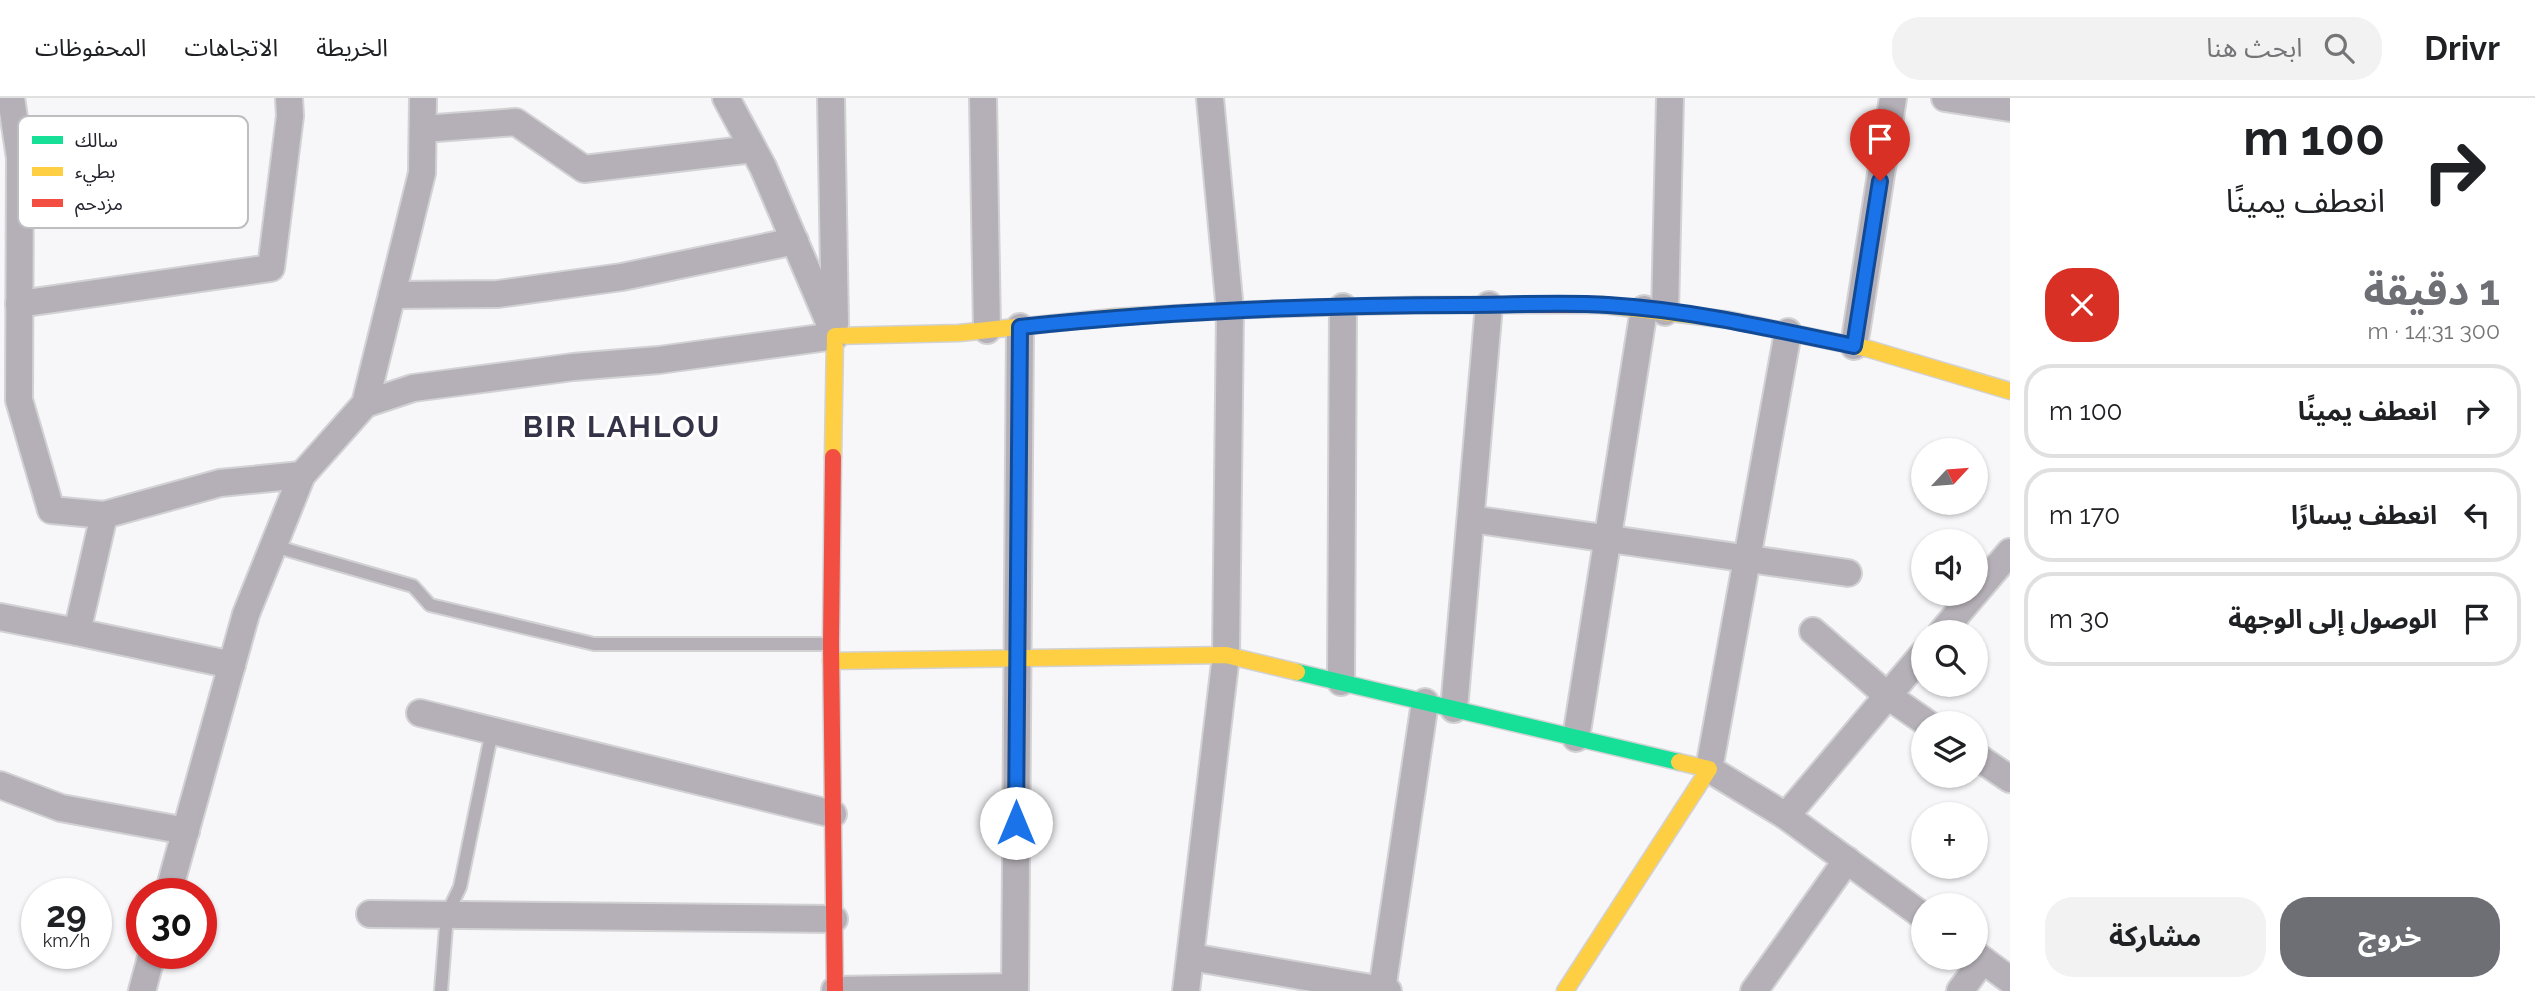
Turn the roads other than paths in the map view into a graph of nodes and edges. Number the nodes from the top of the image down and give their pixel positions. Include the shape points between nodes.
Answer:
1 (11, 98) edge
2 (289, 98) edge
3 (423, 98) edge
4 (726, 98) edge
5 (831, 98) edge
6 (983, 98) edge
7 (1210, 98) edge
8 (1670, 98) edge
9 (1893, 98) edge
10 (1945, 98) edge
11 (2010, 107) edge
12 (423, 130) junction
13 (18, 145) edge
14 (753, 149) junction
15 (20, 228) edge
16 (795, 242) junction
17 (392, 295) junction
18 (19, 304) junction
19 (1489, 305) junction
20 (1343, 307) junction
21 (1230, 311) junction
22 (1655, 311) junction
23 (1020, 327) junction
24 (987, 330) junction
25 (1788, 332) junction
26 (835, 336) junction
27 (1854, 346) junction
28 (2010, 391) edge
29 (365, 404) junction
30 (302, 475) junction
31 (104, 515) junction
32 (1471, 519) junction
33 (1608, 539) junction
34 (274, 545) junction
35 (2008, 558) edge
36 (1747, 559) junction
37 (1848, 573) dead end
38 (1988, 579) edge
39 (1964, 606) edge
40 (0, 617) edge
41 (1952, 620) edge
42 (1813, 631) dead end
43 (77, 632) junction
44 (831, 653) junction
45 (1226, 655) junction
46 (1017, 658) junction
47 (232, 665) junction
48 (1911, 668) edge
49 (1341, 682) junction
50 (1888, 696) junction
51 (1425, 702) junction
52 (1454, 709) junction
53 (1911, 712) edge
54 (420, 713) dead end
55 (492, 731) junction
56 (1576, 738) junction
57 (1988, 764) edge
58 (1709, 769) junction
59 (2010, 779) edge
60 (0, 785) edge
61 (833, 814) junction
62 (1786, 816) junction
63 (186, 831) junction
64 (1847, 860) junction
65 (173, 878) edge
66 (1911, 907) edge
67 (370, 914) dead end
68 (447, 914) junction
69 (834, 919) junction
70 (1191, 957) junction
71 (1988, 964) edge
72 (148, 969) edge
73 (1972, 970) edge
74 (2010, 980) edge
75 (1015, 989) edge
76 (835, 990) edge
77 (1385, 990) edge
78 (142, 991) edge
79 (441, 991) edge
80 (1186, 991) edge
81 (1565, 991) edge
82 (1754, 991) edge
83 (1960, 991) edge

1 - 13 street
2 - 18 street via 271,268
3 - 12 street
4 - 14 street
5 - 26 street
6 - 24 street
7 - 21 street
8 - 22 street
9 - 27 street
10 - 11 street
12 - 14 street via 516,122 584,169
12 - 17 street via 422,173
14 - 16 street
15 - 18 street
16 - 17 street via 622,277 498,294
16 - 26 street
17 - 29 street
18 - 31 street via 19,400 51,510
19 - 20 street
19 - 22 street via 1608,305
19 - 32 street
20 - 21 street
20 - 49 street
21 - 23 street
21 - 45 street
22 - 25 street
22 - 33 street
23 - 24 street
23 - 46 street
24 - 26 street
25 - 27 street
25 - 36 street
26 - 29 street via 413,388
26 - 44 street
27 - 28 street
29 - 30 street
30 - 31 street via 220,483
30 - 34 street
31 - 43 street
32 - 33 street
32 - 52 street
33 - 36 street
33 - 56 street
34 - 44 lane via 413,586 430,605 594,643
34 - 47 street via 246,614
35 - 38 street
36 - 37 street
36 - 58 street
39 - 41 street
40 - 43 street
42 - 50 street
43 - 47 street
44 - 46 street
44 - 61 street
45 - 46 street
45 - 49 street
45 - 70 street
46 - 75 street
47 - 63 street
48 - 50 street
49 - 51 street
50 - 53 street
50 - 62 street
51 - 52 street
51 - 77 street
52 - 56 street
54 - 55 street
55 - 61 street
55 - 68 lane via 460,887
56 - 58 street
57 - 59 street
58 - 62 street
58 - 81 street
60 - 63 street via 61,808
61 - 69 street
62 - 64 street
63 - 65 street
64 - 66 street
64 - 82 street
67 - 68 street
68 - 69 street
68 - 79 lane
69 - 76 street
70 - 77 street
70 - 80 street
71 - 74 street
72 - 78 street
73 - 83 street
75 - 76 street

